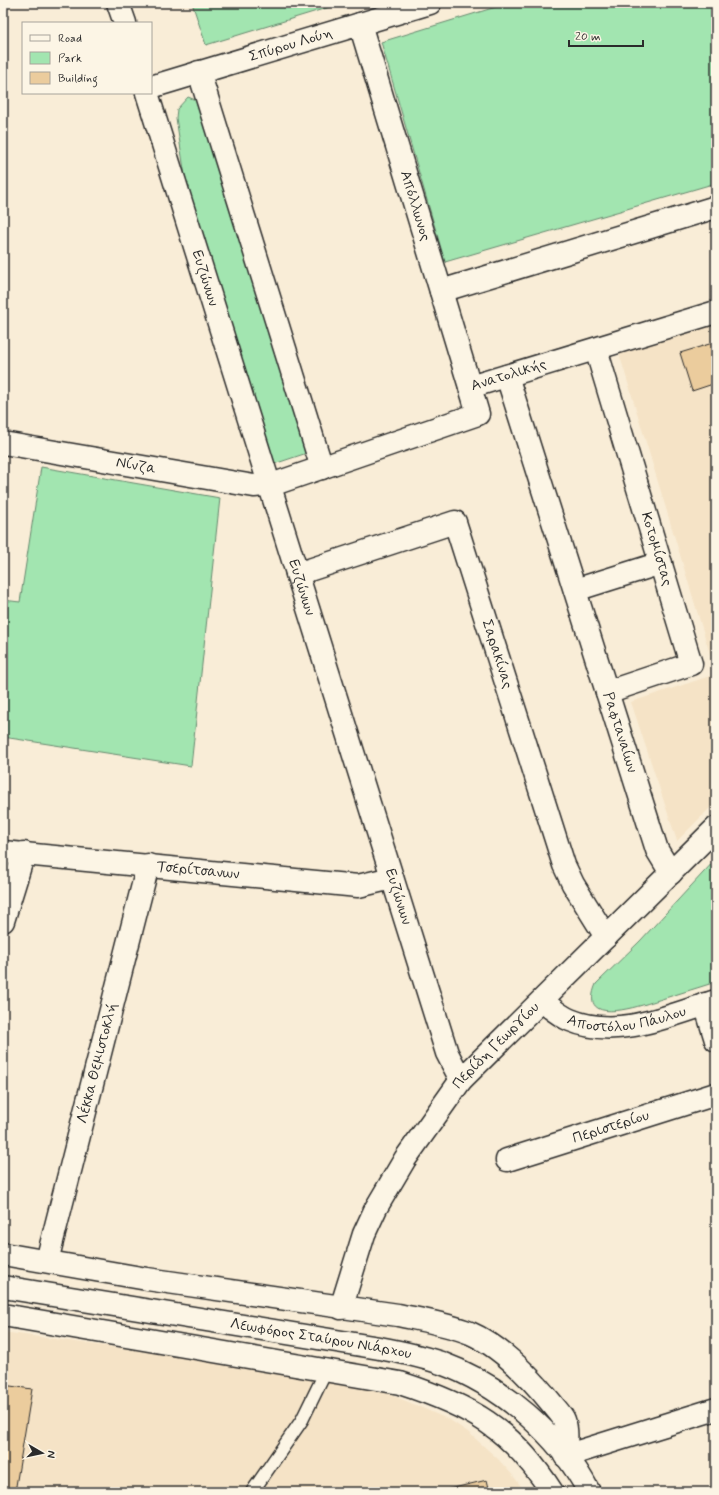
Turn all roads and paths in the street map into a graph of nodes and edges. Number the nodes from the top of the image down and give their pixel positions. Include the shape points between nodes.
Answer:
1 (118, 3) edge
2 (430, 3) edge
3 (125, 22) edge
4 (360, 24) junction
5 (199, 72) junction
6 (152, 86) edge
7 (147, 94) edge
8 (716, 207) edge
9 (441, 291) junction
10 (716, 312) edge
11 (596, 349) junction
12 (507, 376) junction
13 (470, 387) junction
14 (3, 443) edge
15 (322, 468) junction
16 (269, 485) junction
17 (660, 563) junction
18 (297, 574) junction
19 (575, 590) junction
20 (607, 692) junction
21 (716, 828) edge
22 (13, 852) edge
23 (148, 865) junction
24 (671, 873) junction
25 (392, 878) junction
26 (3, 921) edge
27 (606, 937) junction
28 (542, 1001) junction
29 (711, 1003) edge
30 (716, 1040) edge
31 (462, 1080) junction
32 (716, 1094) edge
33 (507, 1160) dead end
34 (3, 1254) edge
35 (47, 1261) junction
36 (3, 1287) edge
37 (341, 1308) junction
38 (3, 1315) edge
39 (326, 1371) junction
40 (716, 1409) edge
41 (565, 1456) junction
42 (252, 1492) edge
43 (552, 1492) edge
44 (589, 1492) edge

1 - 3 street
2 - 4 street, Σπύρου Λούη
4 - 5 street, Σπύρου Λούη
4 - 9 street, Απόλλωνος
5 - 6 street, Σπύρου Λούη
5 - 15 street
7 - 16 street, Ευζώνων
8 - 9 street
9 - 13 street, Απόλλωνος
10 - 11 street, Ανατολικής
11 - 12 street, Ανατολικής
11 - 17 street, Κοτομίστας
12 - 13 street, Ανατολικής
12 - 19 street, Ραφταναίων
13 - 15 street, Ανατολικής via 478,414
14 - 16 street, Νίνζα via 254,486
15 - 16 street, Ανατολικής
16 - 18 street, Ευζώνων
17 - 19 street
17 - 20 street, Κοτομίστας via 691,664
18 - 25 street, Ευζώνων
18 - 27 street, Σαρακίνας via 455,522 564,865
19 - 20 street, Ραφταναίων
20 - 24 street, Ραφταναίων via 657,850
21 - 24 street, Περίδη Γεωργίου
22 - 23 street, Τσερίτσανων
22 - 26 street
23 - 25 street, Τσερίτσανων via 358,886
23 - 35 street, Λέκκα Θεμιστοκλή
24 - 27 street, Περίδη Γεωργίου
25 - 31 street, Ευζώνων via 447,1053
27 - 28 street, Περίδη Γεωργίου
28 - 29 street, Αποστόλου Πάυλου via 570,1020 600,1027 626,1026 661,1019
28 - 31 street, Περίδη Γεωργίου
29 - 30 street
31 - 37 street, Περίδη Γεωργίου via 405,1158 376,1208 360,1247
32 - 33 street, Περιστερίου
34 - 35 street
35 - 37 street
36 - 41 street, Λεωφόρος Σταύρου Νιάρχου via 367,1346 440,1363 480,1382 510,1402 539,1426
37 - 41 street via 429,1321 470,1333 488,1344 519,1369 564,1419
38 - 39 street, Λεωφόρος Σταύρου Νιάρχου
39 - 42 lane via 302,1420
39 - 43 street, Λεωφόρος Σταύρου Νιάρχου via 400,1383 440,1396 480,1416 522,1452 540,1472
40 - 41 street
41 - 44 street, Λεωφόρος Σταύρου Νιάρχου via 581,1476

